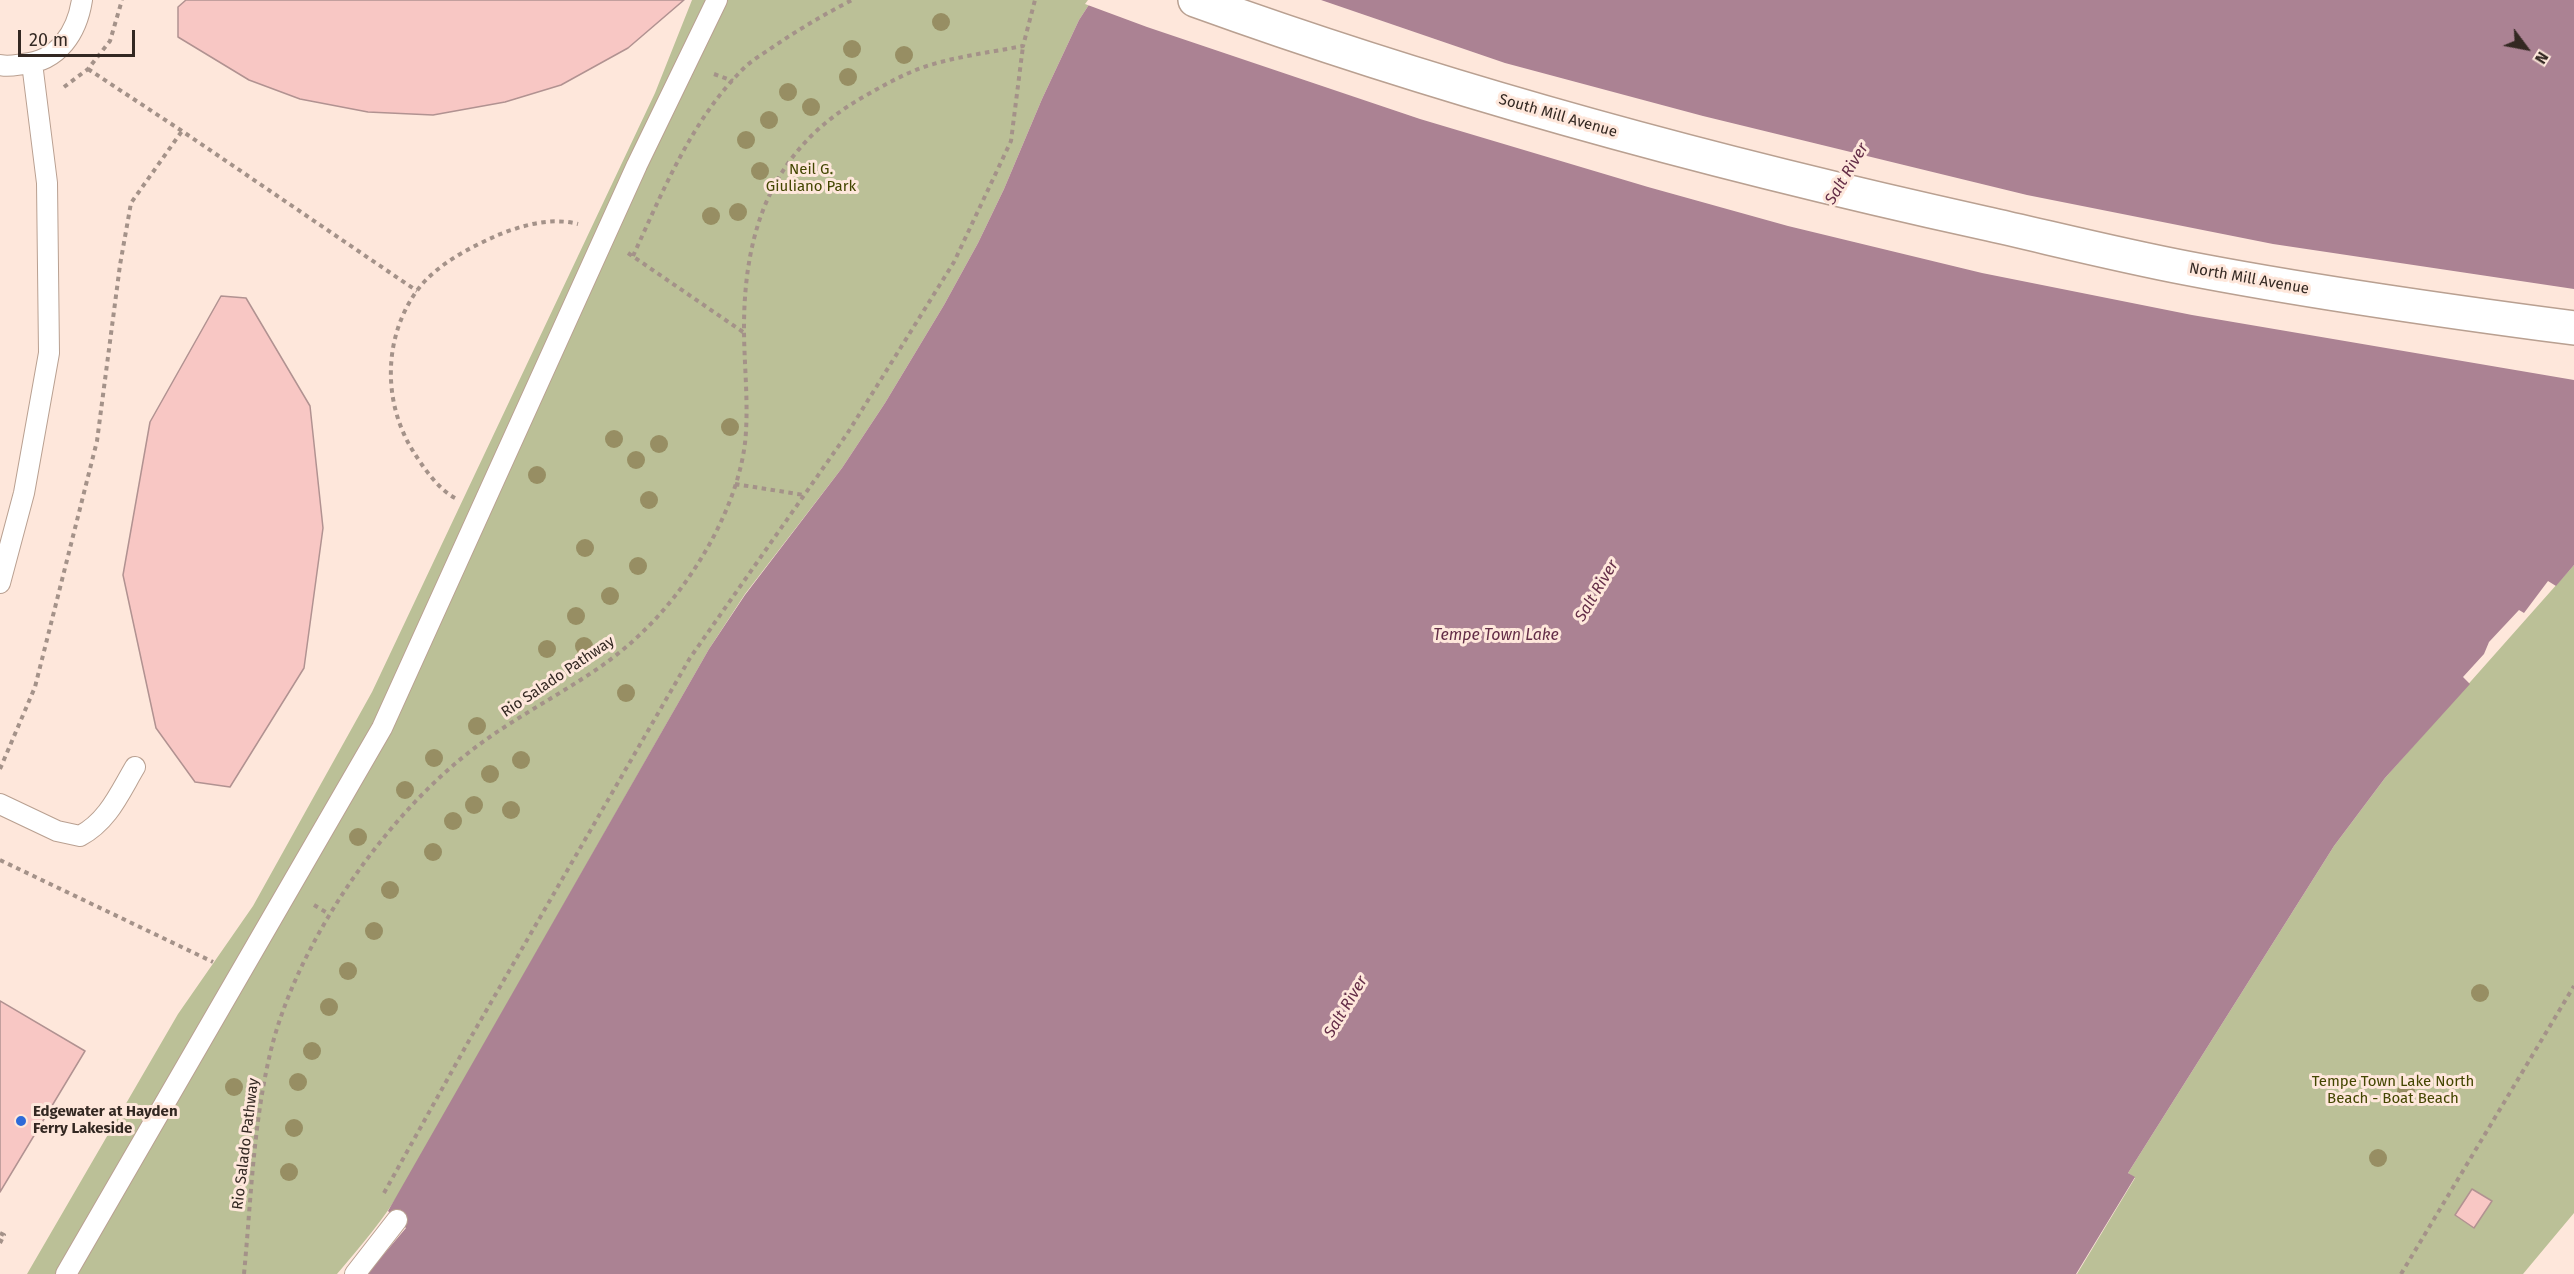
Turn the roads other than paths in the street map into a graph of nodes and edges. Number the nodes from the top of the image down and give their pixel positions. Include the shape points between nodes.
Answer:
1 (82, 0) edge
2 (717, 0) edge
3 (1195, 0) edge
4 (32, 63) junction
5 (0, 65) edge
6 (1927, 210) joint
7 (2574, 328) edge
8 (6, 542) edge
9 (0, 583) edge
10 (135, 767) dead end
11 (0, 804) edge
12 (397, 1220) dead end
13 (66, 1274) edge
14 (355, 1274) edge

1 - 4 lane via 79,20 67,41 49,56
2 - 13 lane via 382,728
3 - 6 main road, South Mill Avenue via 1337,50 1482,94 1723,163
4 - 5 lane
4 - 8 lane via 47,183 49,353 24,494
6 - 7 main road, North Mill Avenue via 2185,268 2398,304
8 - 9 lane
10 - 11 lane via 108,813 80,836 57,831
12 - 14 lane

